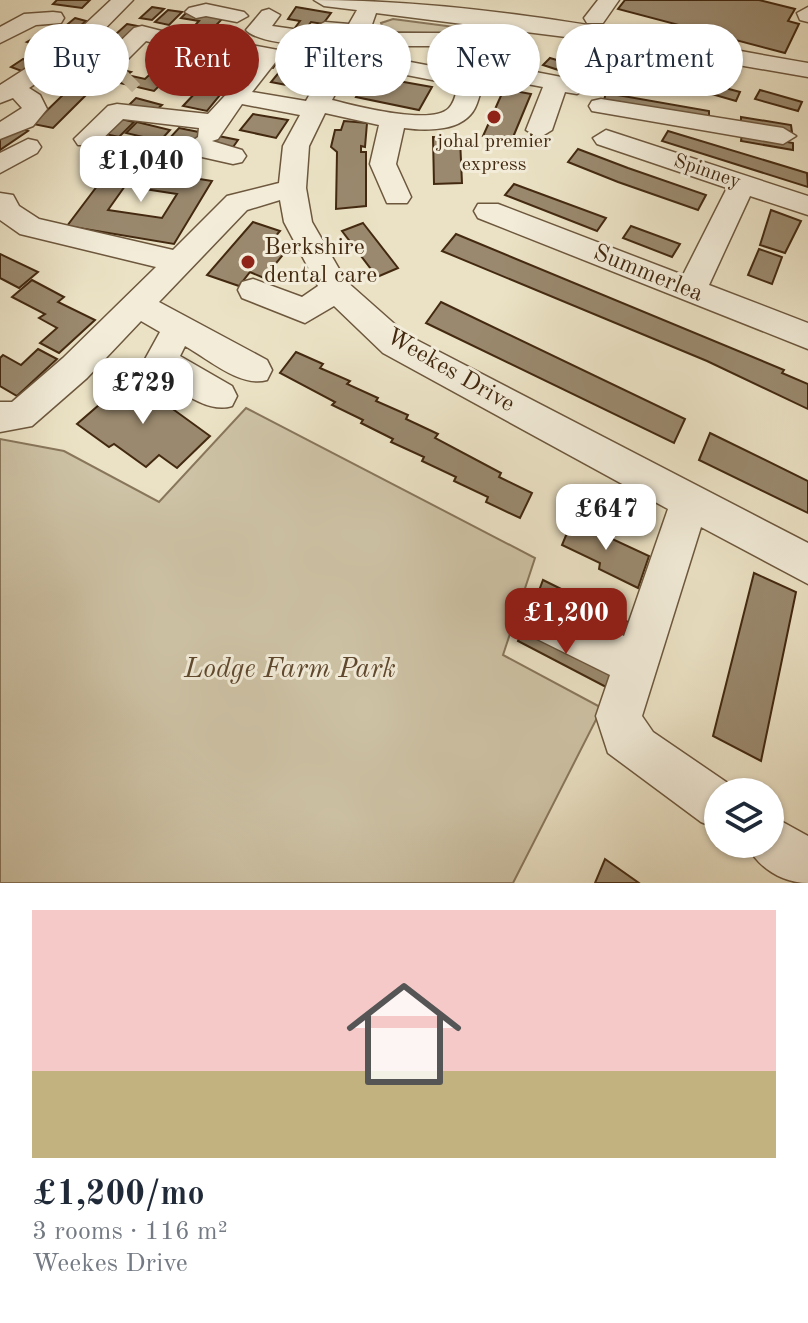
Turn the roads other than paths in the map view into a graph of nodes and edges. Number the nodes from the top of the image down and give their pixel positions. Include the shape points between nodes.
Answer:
1 (123, 0) edge
2 (324, 0) edge
3 (501, 0) edge
4 (609, 0) edge
5 (370, 5) junction
6 (269, 15) dead end
7 (237, 16) dead end
8 (53, 18) dead end
9 (595, 18) dead end
10 (481, 19) edge
11 (98, 24) edge
12 (183, 24) edge
13 (361, 24) edge
14 (522, 24) joint
15 (540, 27) edge
16 (411, 29) edge
17 (275, 33) edge
18 (145, 34) edge
19 (0, 36) edge
20 (259, 53) edge
21 (129, 63) tunnel mouth
22 (259, 70) edge
23 (808, 70) edge
24 (24, 81) edge
25 (540, 82) edge
26 (808, 84) edge
27 (7, 92) edge
28 (129, 92) edge
29 (235, 96) joint
30 (321, 96) edge
31 (466, 96) edge
32 (158, 98) dead end
33 (601, 106) dead end
34 (314, 107) junction
35 (632, 111) junction
36 (393, 119) junction
37 (539, 130) dead end
38 (0, 131) edge
39 (208, 133) junction
40 (783, 136) dead end
41 (87, 139) dead end
42 (28, 147) dead end
43 (233, 156) dead end
44 (0, 165) edge
45 (742, 184) junction
46 (292, 188) junction
47 (397, 197) dead end
48 (808, 206) edge
49 (3, 208) edge
50 (488, 211) dead end
51 (178, 262) junction
52 (335, 289) junction
53 (253, 290) dead end
54 (691, 291) junction
55 (137, 304) junction
56 (178, 327) junction
57 (808, 336) edge
58 (255, 370) dead end
59 (220, 396) dead end
60 (0, 417) edge
61 (690, 501) junction
62 (808, 564) edge
63 (538, 617) dead end
64 (637, 665) junction
65 (704, 795) edge
66 (784, 850) edge
67 (808, 866) edge

1 - 11 street
2 - 5 street
3 - 14 street
4 - 9 street
5 - 10 street
5 - 13 street, Weekes Drive
6 - 17 street via 257,30
7 - 12 street via 206,10
8 - 19 street via 32,19
10 - 14 street
10 - 16 street
10 - 26 street via 576,46
15 - 23 street
18 - 21 street
20 - 22 street via 270,55
24 - 27 street
25 - 37 street via 566,85
27 - 38 street via 31,100 35,109 24,121
28 - 32 street
29 - 34 street
29 - 39 street
30 - 34 street, Weekes Drive
31 - 36 street via 451,118 435,123
33 - 35 street
34 - 36 street
34 - 46 street, Weekes Drive via 296,146
35 - 40 street
35 - 45 street, Spinney via 612,140
36 - 47 street via 383,164
39 - 41 street via 117,111
39 - 43 street via 202,149
42 - 44 street
45 - 48 street, Spinney
45 - 54 street
46 - 51 street via 237,203
46 - 52 street, Weekes Drive via 298,222
49 - 51 street via 30,227
50 - 54 street, Summerlea
51 - 55 street
52 - 53 street via 305,311
52 - 61 street, Weekes Drive via 395,344
54 - 57 street, Summerlea
55 - 56 street
55 - 60 street via 20,416
56 - 58 street
56 - 59 street via 161,361
61 - 62 street, Weekes Drive
61 - 64 street
63 - 64 street
64 - 65 street via 619,716 624,737
66 - 67 street

